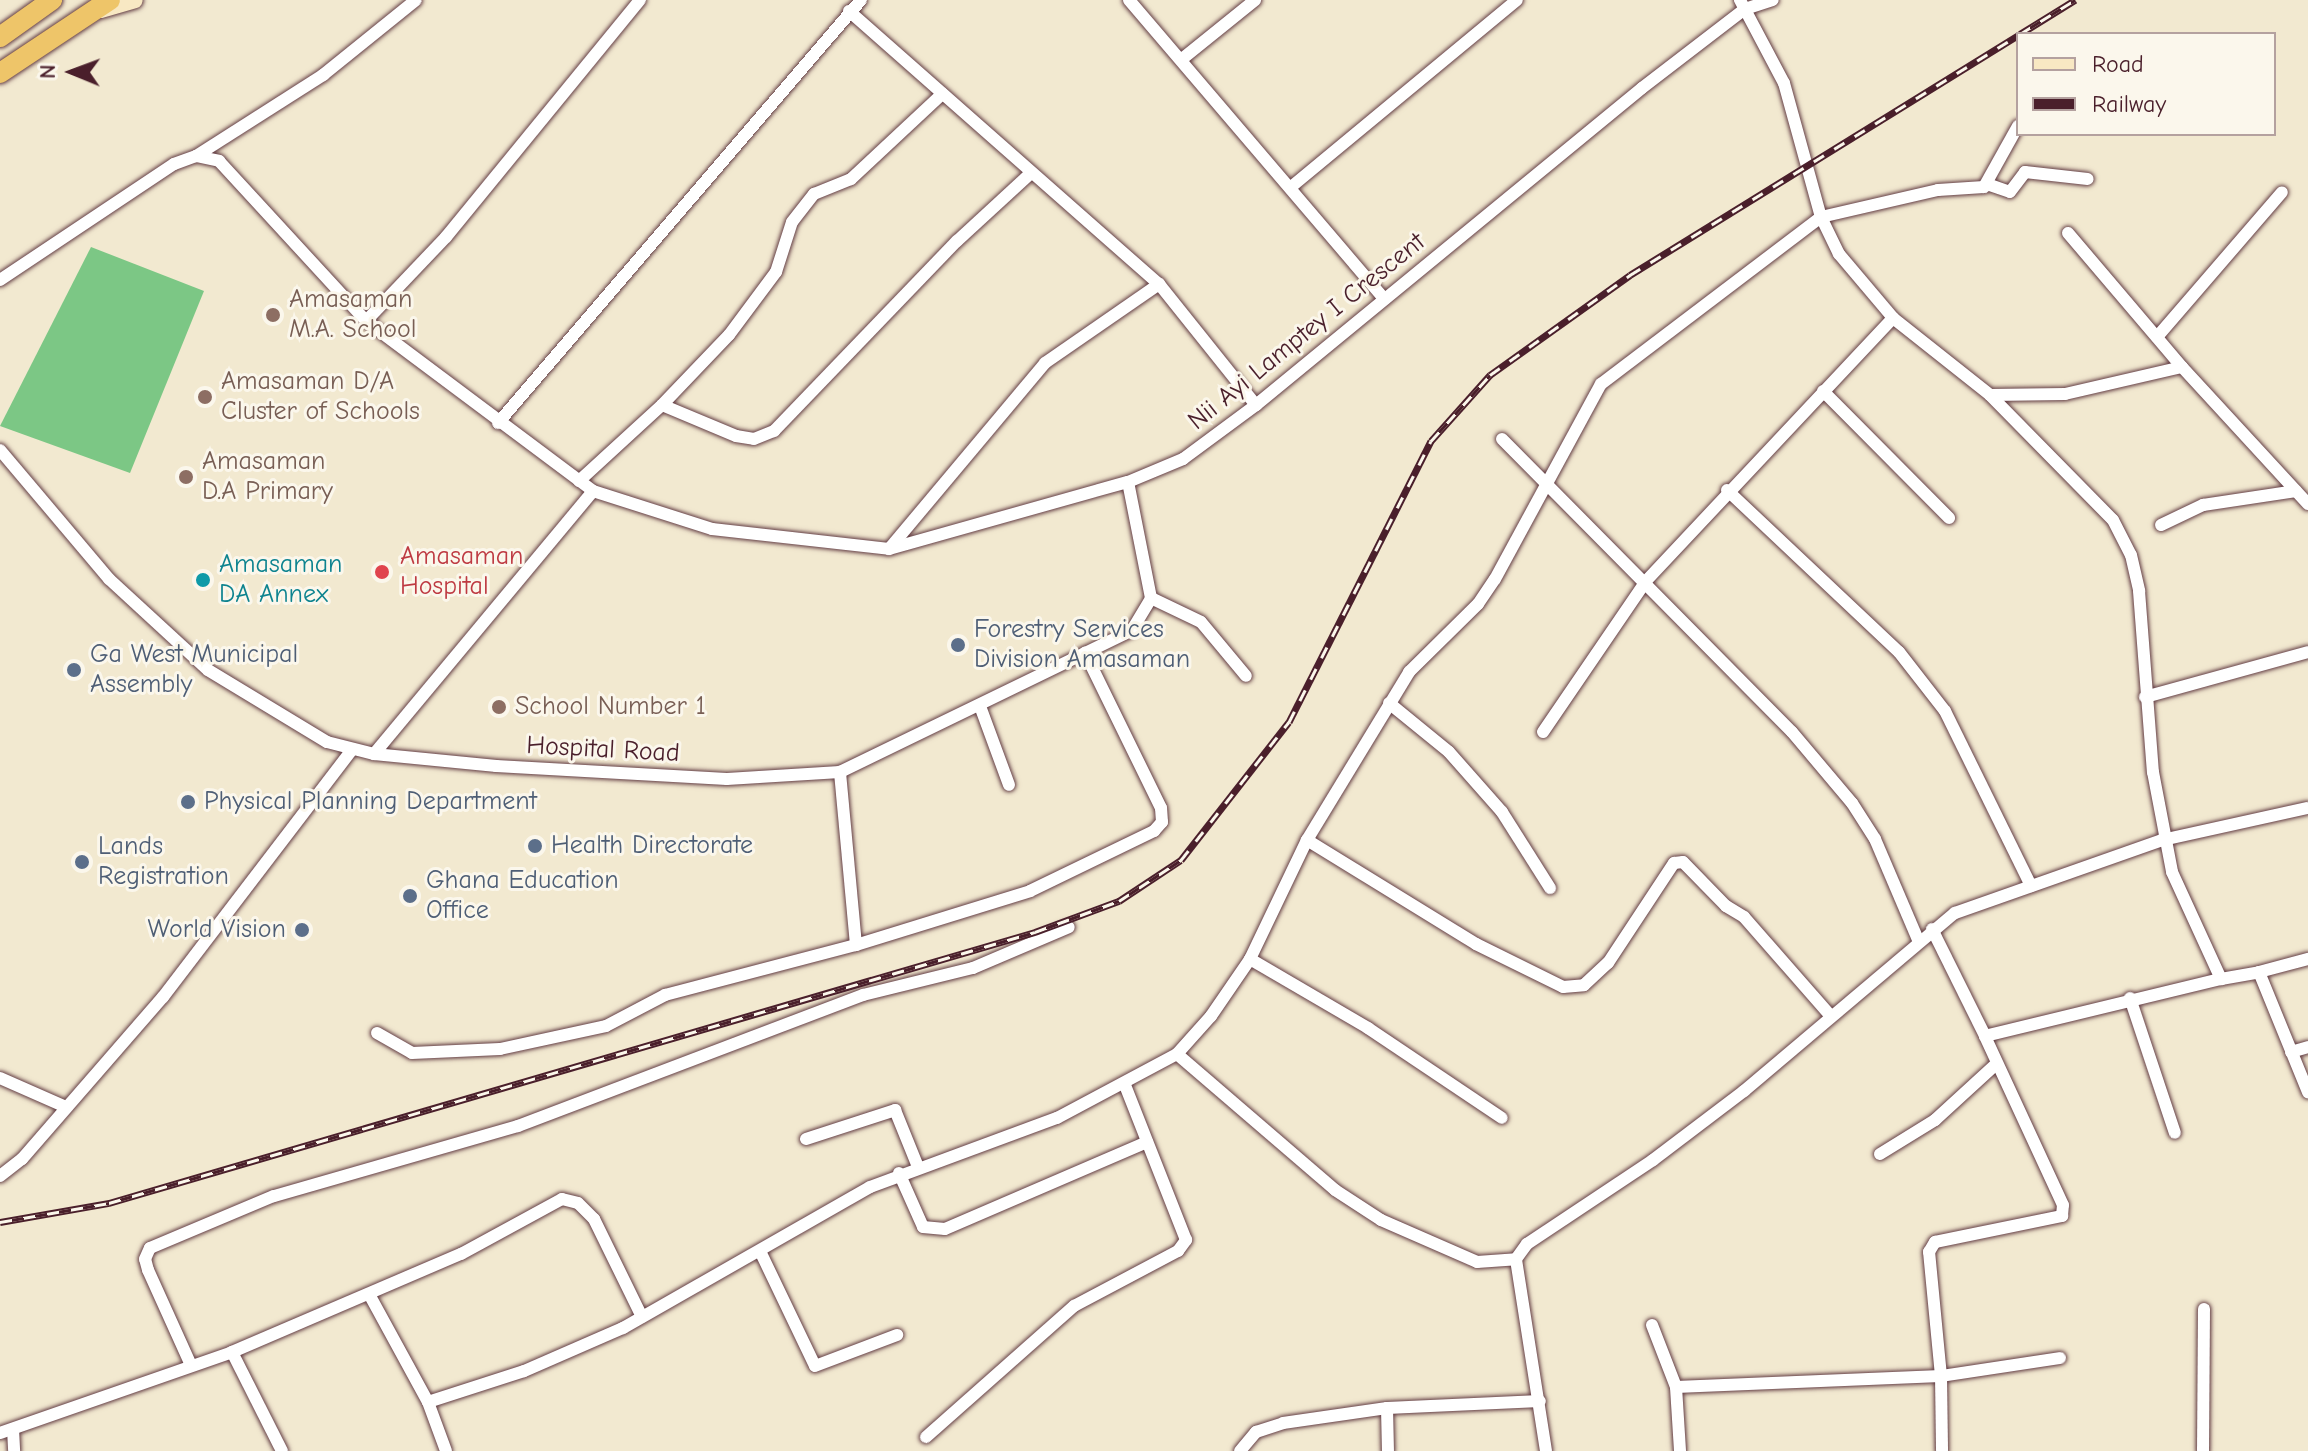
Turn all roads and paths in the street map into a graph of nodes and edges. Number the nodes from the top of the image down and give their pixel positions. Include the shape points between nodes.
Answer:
1 (52, 0) edge
2 (135, 0) edge
3 (416, 0) edge
4 (640, 0) edge
5 (861, 0) edge
6 (1129, 0) edge
7 (1255, 0) edge
8 (1517, 0) edge
9 (1773, 0) edge
10 (1743, 4) edge
11 (103, 6) edge
12 (849, 11) junction
13 (0, 37) edge
14 (1182, 59) junction
15 (0, 73) edge
16 (942, 94) junction
17 (2016, 130) edge
18 (196, 156) junction
19 (1031, 173) junction
20 (2088, 179) dead end
21 (1987, 184) junction
22 (1291, 187) junction
23 (2282, 192) dead end
24 (1821, 217) junction
25 (2068, 233) dead end
26 (0, 280) edge
27 (1159, 284) junction
28 (1384, 299) junction
29 (1893, 318) junction
30 (366, 321) junction
31 (2157, 337) junction
32 (2182, 367) junction
33 (1823, 391) junction
34 (1990, 395) junction
35 (662, 405) junction
36 (1256, 405) junction
37 (498, 423) junction
38 (1502, 439) dead end
39 (0, 450) edge
40 (579, 481) junction
41 (1128, 482) junction
42 (1545, 487) junction
43 (1727, 490) junction
44 (593, 491) junction
45 (2296, 491) junction
46 (2308, 504) edge
47 (1949, 518) dead end
48 (2161, 525) dead end
49 (889, 549) junction
50 (1646, 581) junction
51 (1151, 598) junction
52 (2308, 652) edge
53 (1085, 653) junction
54 (1246, 676) dead end
55 (2145, 697) junction
56 (1389, 703) junction
57 (980, 706) junction
58 (1543, 732) dead end
59 (351, 751) junction
60 (374, 754) junction
61 (840, 772) junction
62 (1009, 785) dead end
63 (2308, 808) edge
64 (1307, 840) junction
65 (2162, 840) junction
66 (2031, 886) junction
67 (1550, 888) dead end
68 (1069, 927) dead end
69 (1932, 929) junction
70 (1918, 940) junction
71 (856, 945) junction
72 (1250, 959) junction
73 (2308, 959) edge
74 (2259, 972) junction
75 (2221, 979) junction
76 (2130, 998) junction
77 (1829, 1014) junction
78 (377, 1033) dead end
79 (1985, 1036) junction
80 (2308, 1047) edge
81 (2291, 1052) junction
82 (1177, 1054) junction
83 (1994, 1066) junction
84 (0, 1078) edge
85 (1124, 1083) junction
86 (2308, 1092) edge
87 (66, 1107) junction
88 (1502, 1118) dead end
89 (2175, 1133) dead end
90 (806, 1139) dead end
91 (1147, 1142) junction
92 (1880, 1154) dead end
93 (918, 1167) junction
94 (899, 1173) junction
95 (0, 1176) edge
96 (760, 1251) junction
97 (1516, 1259) junction
98 (369, 1294) junction
99 (2204, 1309) dead end
100 (642, 1317) junction
101 (1652, 1325) dead end
102 (897, 1335) dead end
103 (232, 1352) junction
104 (2060, 1358) dead end
105 (190, 1363) junction
106 (1941, 1376) junction
107 (1676, 1387) junction
108 (1540, 1401) junction
109 (428, 1402) junction
110 (1387, 1408) junction
111 (6, 1431) edge
112 (926, 1437) dead end
113 (14, 1451) edge
114 (282, 1451) edge
115 (446, 1451) edge
116 (1240, 1451) edge
117 (1388, 1451) edge
118 (1546, 1451) edge
119 (1680, 1451) edge
120 (1942, 1451) edge
121 (2203, 1451) edge

1 - 13 highway
2 - 11 main road
3 - 18 street via 323,75
4 - 30 street via 446,237
5 - 12 street
6 - 14 street
7 - 14 street
8 - 22 street
9 - 10 street
10 - 24 street via 1784,83
10 - 28 street, Nii Ayi Lamptey I Crescent
11 - 15 highway
12 - 16 street
12 - 37 street
14 - 22 street
16 - 19 street
16 - 35 street via 851,179 814,194 781,244 776,272 729,335
17 - 21 street
18 - 26 street via 174,164
18 - 30 street, Nii Ayi Lamptey I Crescent via 219,161
19 - 27 street
19 - 35 street via 957,241 774,431 754,439 736,436
20 - 21 street via 2025,172 2010,192
21 - 24 street via 1914,194
22 - 28 street
23 - 31 street
24 - 29 street via 1848,266
24 - 42 street via 1614,371 1593,397
25 - 31 street
27 - 36 street
27 - 49 street via 1045,363
28 - 36 street, Nii Ayi Lamptey I Crescent
29 - 33 street
29 - 34 street
30 - 37 street, Nii Ayi Lamptey I Crescent
31 - 32 street
32 - 34 street via 2065,394
32 - 45 street
33 - 43 street
33 - 47 street
34 - 55 street via 2086,487 2119,531 2139,591
35 - 40 street
36 - 41 street, Nii Ayi Lamptey I Crescent via 1183,459
37 - 40 street, Nii Ayi Lamptey I Crescent
38 - 42 street
39 - 59 street, Hospital Road via 109,579 208,670
40 - 44 street, Nii Ayi Lamptey I Crescent
41 - 49 street, Nii Ayi Lamptey I Crescent
41 - 51 street
42 - 50 street
42 - 56 street via 1478,604 1427,651
43 - 50 street
43 - 66 street via 1899,652 1945,711
44 - 49 street, Nii Ayi Lamptey I Crescent via 712,529
44 - 60 street
45 - 46 street
45 - 48 street via 2203,505
50 - 58 street
50 - 70 street via 1792,732 1852,803 1875,839
51 - 53 street, Hospital Road via 1132,630
51 - 54 street via 1201,622
52 - 55 street
53 - 57 street, Hospital Road
53 - 71 street via 1161,808 1162,822 1154,831 1030,891
55 - 65 street
56 - 64 street
56 - 67 street via 1449,752 1502,812
57 - 61 street, Hospital Road
57 - 62 street
59 - 60 street, Hospital Road
59 - 87 street via 181,974
60 - 61 street, Hospital Road via 727,779
61 - 71 street
63 - 65 street
64 - 72 street
64 - 77 street via 1476,944 1563,987 1584,985 1608,963 1665,875 1683,862 1744,917
65 - 66 street
65 - 75 street via 2192,922
66 - 69 street via 1955,913
68 - 105 street via 973,968 863,995 518,1126 274,1196 150,1248 148,1270
69 - 70 street
69 - 79 street
70 - 77 street via 1880,977
71 - 78 street via 665,995 606,1026 500,1049 412,1053
72 - 82 street
72 - 88 street via 1368,1028
73 - 74 street
74 - 75 street
74 - 81 street
75 - 76 street
76 - 79 street
76 - 89 street
77 - 97 street via 1744,1091 1653,1160 1551,1225
79 - 83 street
80 - 81 street
81 - 86 street
82 - 85 street
82 - 97 street via 1335,1190 1381,1220 1477,1262
83 - 92 street via 1935,1120
83 - 106 street via 2063,1205 2062,1216 1935,1242 1929,1252
84 - 87 street
85 - 91 street
85 - 93 street via 1057,1118
87 - 95 street via 22,1159
90 - 93 street via 895,1110
91 - 94 street via 945,1229 923,1227
91 - 112 street via 1186,1240 1178,1251 1074,1306
93 - 94 street
94 - 96 street
96 - 100 street
96 - 102 street via 815,1366
97 - 108 street
98 - 100 street via 461,1254 562,1199 578,1203 594,1219
98 - 103 street
98 - 109 street
99 - 121 street
100 - 109 street via 524,1371
101 - 107 street
103 - 105 street
103 - 114 street
104 - 106 street
105 - 111 street
106 - 107 street
106 - 120 street
107 - 119 street
108 - 110 street
108 - 118 street
109 - 115 street
110 - 116 street via 1283,1423 1256,1432
110 - 117 street
111 - 113 street

